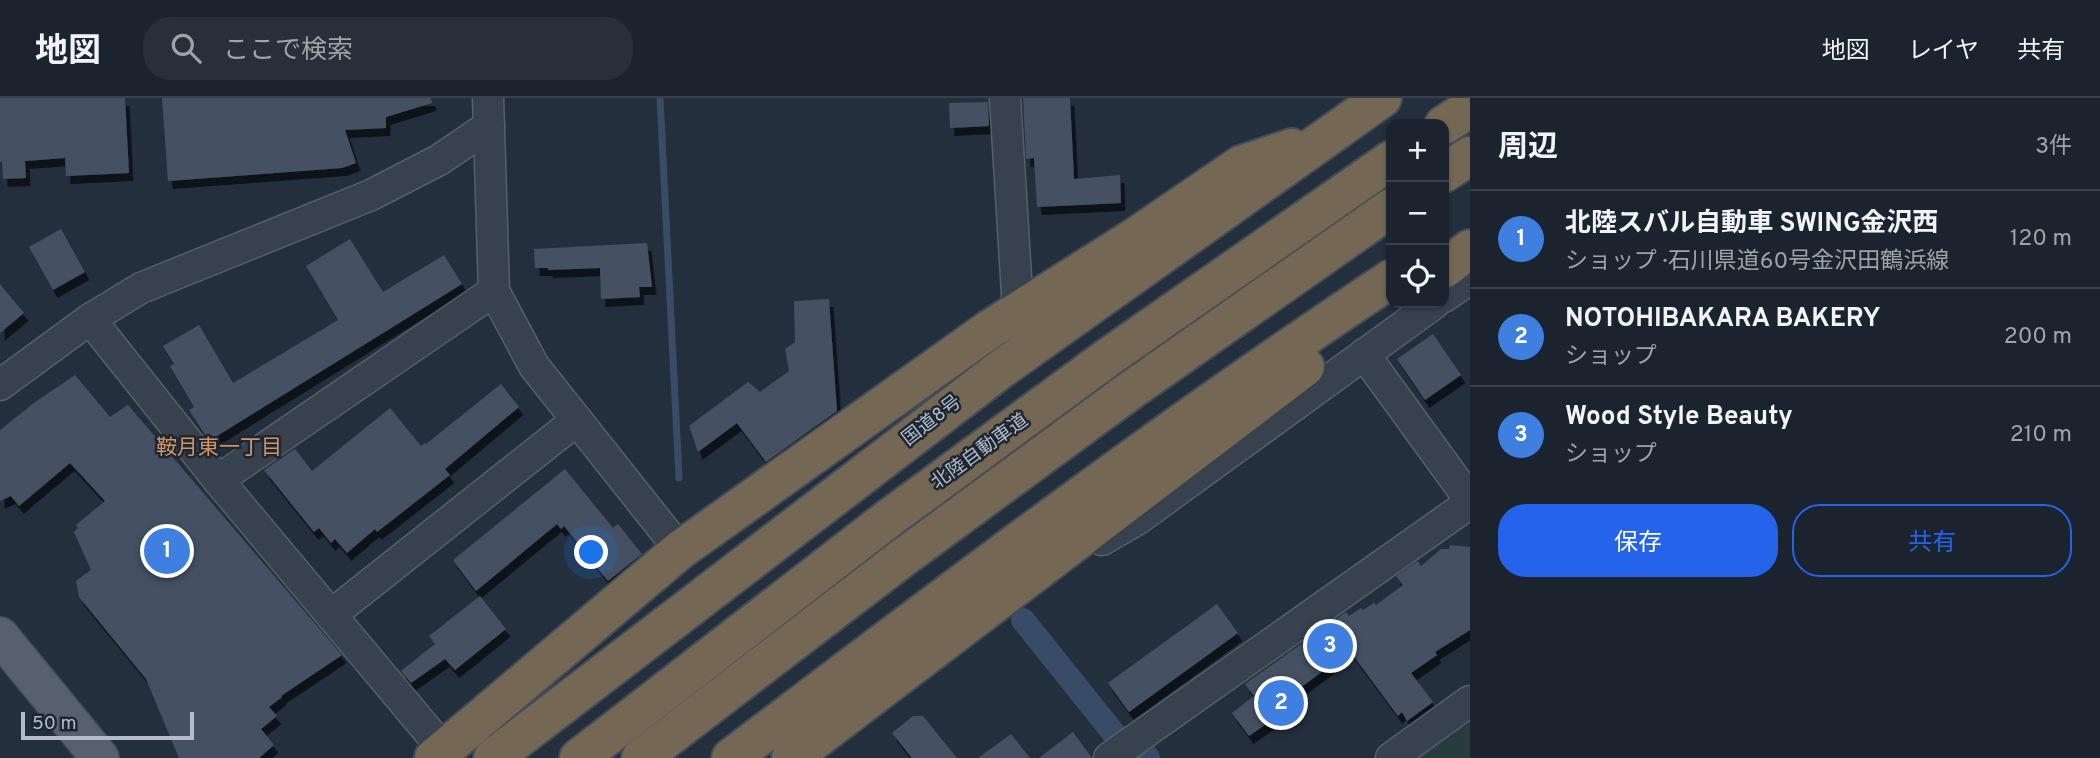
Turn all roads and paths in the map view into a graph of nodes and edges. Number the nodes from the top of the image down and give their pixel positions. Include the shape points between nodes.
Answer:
1 (1005, 98) edge
2 (1382, 98) edge
3 (1470, 108) edge
4 (488, 112) edge
5 (1449, 122) edge
6 (1327, 136) junction
7 (1470, 156) edge
8 (1386, 163) edge
9 (1449, 170) edge
10 (1386, 212) edge
11 (1470, 227) edge
12 (1449, 241) edge
13 (1470, 249) edge
14 (1449, 265) edge
15 (1470, 279) edge
16 (1386, 282) edge
17 (494, 291) junction
18 (1449, 294) edge
19 (1389, 308) edge
20 (1428, 308) edge
21 (1018, 310) junction
22 (90, 319) junction
23 (1364, 354) junction
24 (0, 384) edge
25 (577, 420) junction
26 (218, 480) junction
27 (1470, 502) edge
28 (680, 550) junction
29 (1009, 593) junction
30 (331, 615) junction
31 (0, 636) edge
32 (1470, 701) edge
33 (439, 754) edge
34 (1117, 755) edge
35 (100, 758) edge
36 (493, 758) edge
37 (579, 758) edge
38 (641, 758) edge
39 (731, 758) edge
40 (791, 758) edge
41 (1391, 758) edge

1 - 21 street
2 - 6 highway, 国道8号
3 - 5 highway
4 - 17 street
4 - 22 street via 439,160 371,195 141,288
6 - 21 highway via 1241,164
6 - 36 highway, 国道8号 via 1001,369
7 - 9 highway
8 - 37 highway, 北陸自動車道 via 1121,348 888,519
10 - 38 highway, 北陸自動車道 via 1120,398
11 - 12 highway
13 - 14 highway
15 - 18 street
16 - 39 highway via 1167,433
17 - 25 street via 534,366
17 - 26 street
19 - 29 highway
20 - 23 street
21 - 28 highway
22 - 24 street
22 - 26 street
23 - 27 street
23 - 29 street via 1138,519
25 - 28 street
25 - 30 street
26 - 30 street
27 - 34 street
28 - 33 highway
29 - 40 highway
30 - 33 street
31 - 35 main road
32 - 41 street

